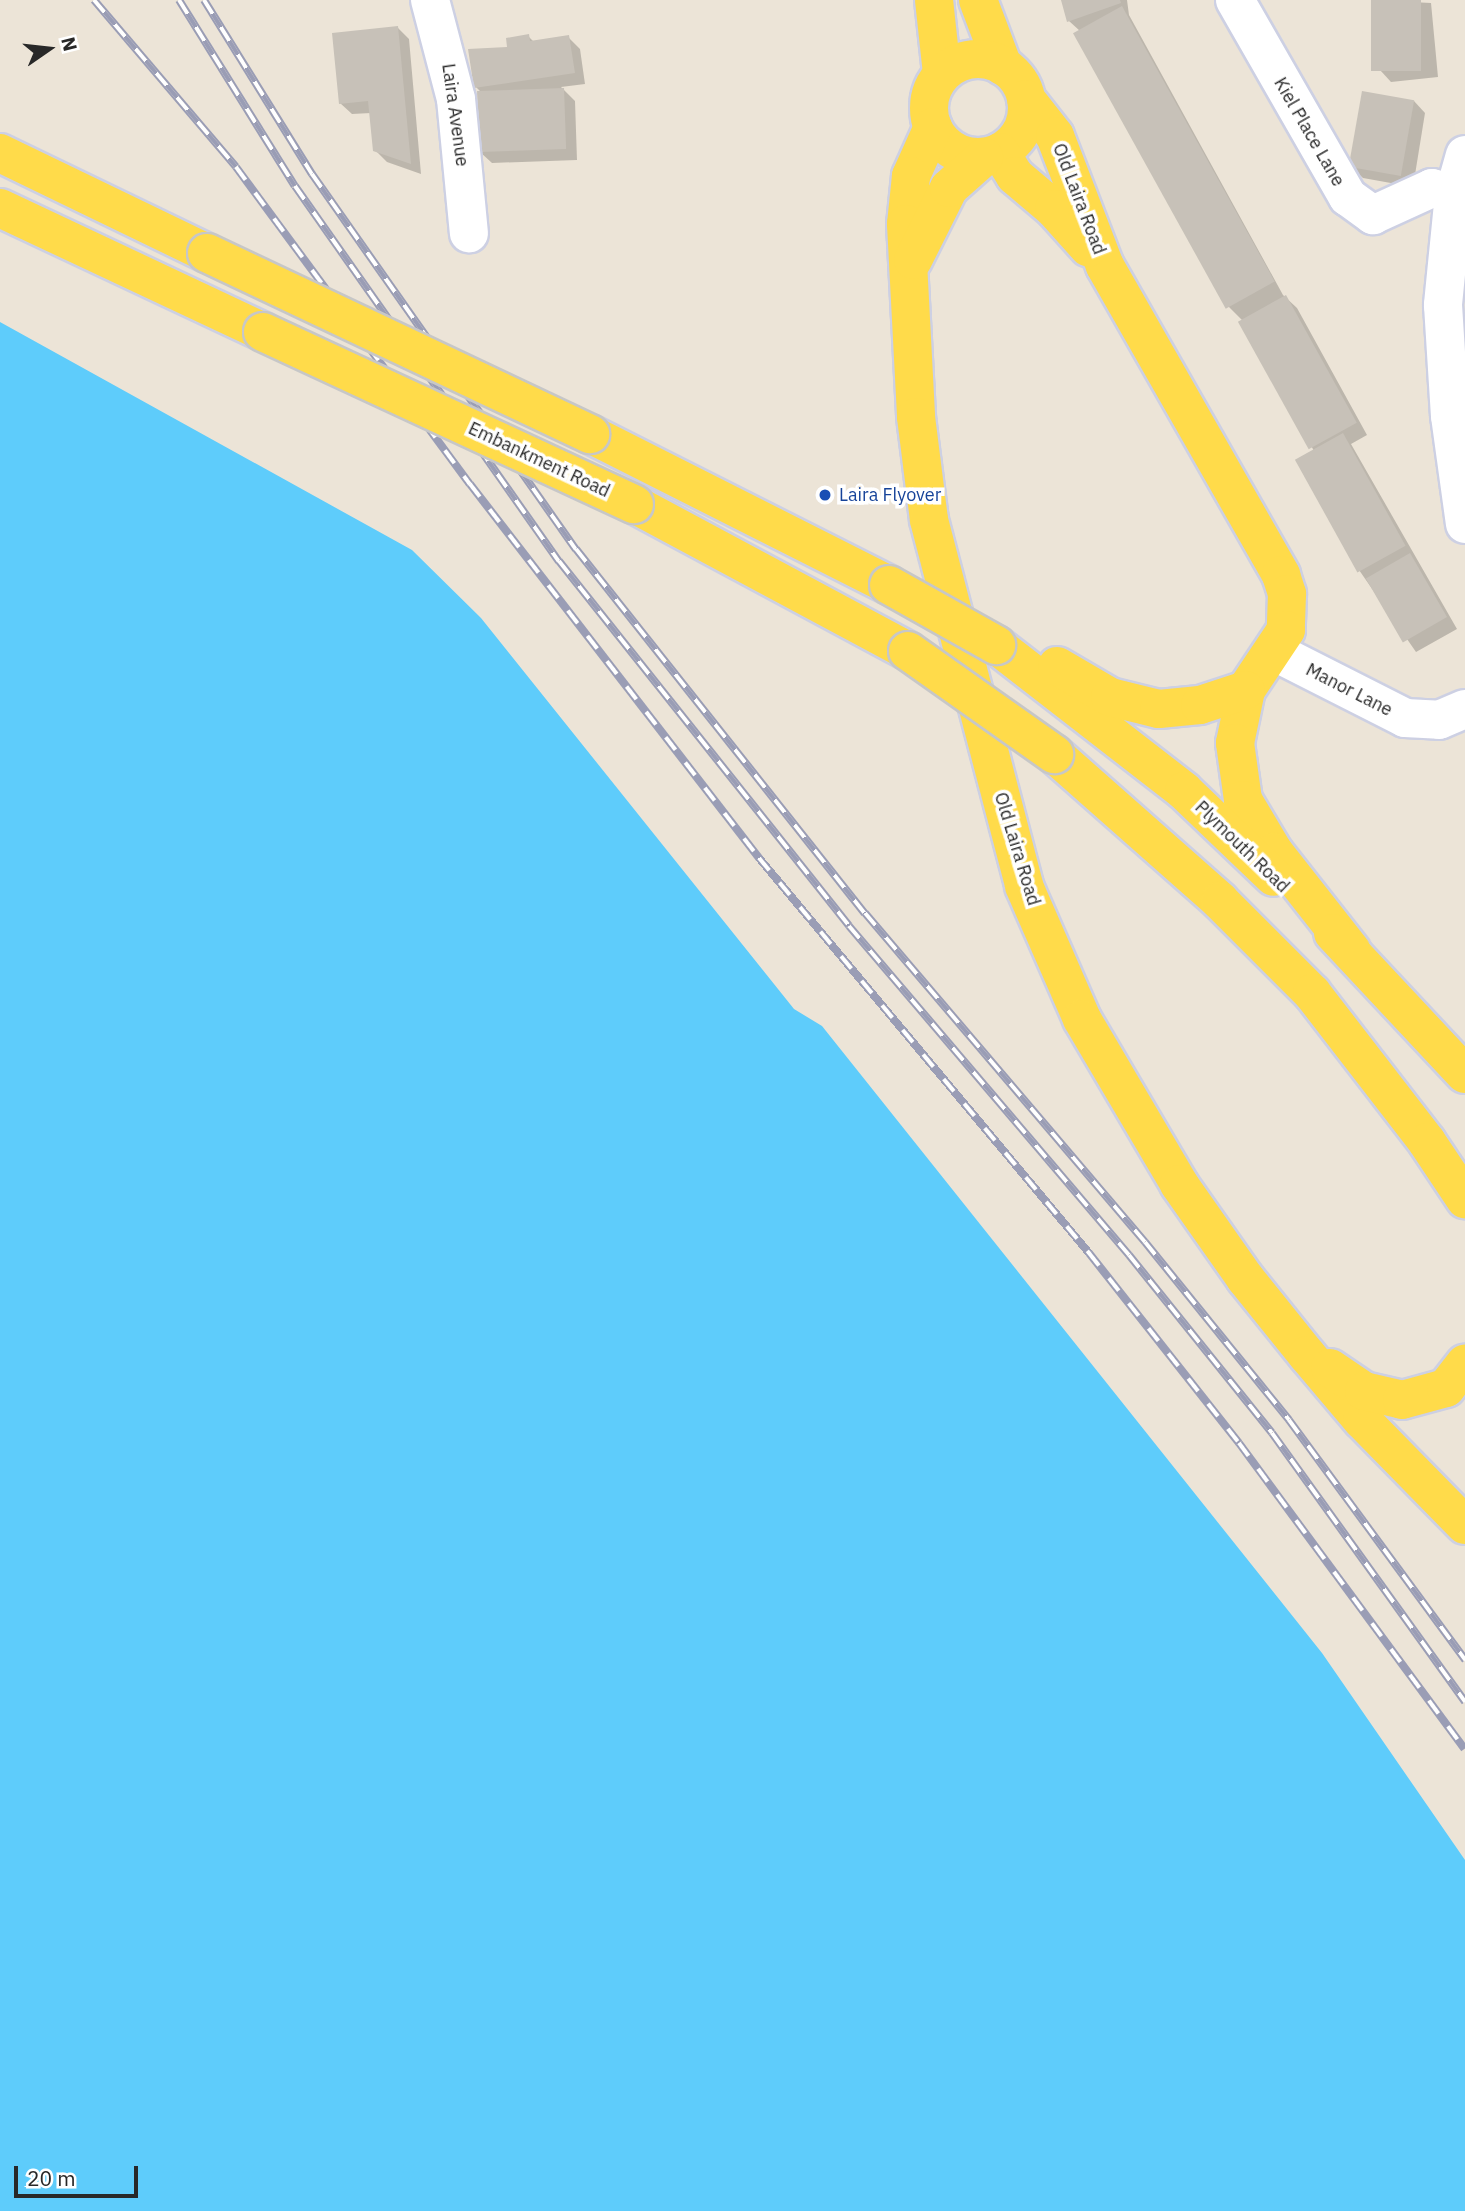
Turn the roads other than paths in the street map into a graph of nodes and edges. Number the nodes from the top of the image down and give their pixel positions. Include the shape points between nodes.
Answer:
1 (430, 0) edge
2 (934, 0) edge
3 (978, 0) edge
4 (1235, 0) edge
5 (1003, 66) junction
6 (942, 74) junction
7 (1026, 99) junction
8 (933, 127) junction
9 (0, 153) edge
10 (992, 155) junction
11 (1465, 155) edge
12 (1454, 194) junction
13 (0, 208) edge
14 (469, 233) dead end
15 (1105, 266) junction
16 (907, 274) junction
17 (1465, 524) edge
18 (1001, 648) junction
19 (1275, 652) junction
20 (1246, 690) junction
21 (1465, 709) edge
22 (1351, 950) junction
23 (1465, 1074) edge
24 (1465, 1199) edge
25 (1307, 1355) junction
26 (1465, 1364) edge
27 (1465, 1525) edge

1 - 14 street, Laira Avenue via 456,99
2 - 6 main road
3 - 5 main road
4 - 12 street, Kiel Place Lane via 1348,197 1373,215 1432,188
5 - 6 main road via 971,60
5 - 7 main road via 1018,80
6 - 8 main road via 929,99
7 - 10 main road via 1022,130
7 - 15 main road, Old Laira Road via 1055,136
8 - 10 main road via 954,151
8 - 16 main road, Old Laira Road via 911,176
9 - 18 main road, bridge via 590,434 890,585
10 - 15 main road, Old Laira Road via 1054,208
10 - 16 main road, Old Laira Road via 949,188
11 - 12 street
12 - 17 street via 1443,305 1450,416
13 - 24 main road, Embankment Road, bridge via 634,504 908,652 1054,754 1220,901 1312,993
15 - 19 main road, Old Laira Road via 1273,555 1288,610 1286,630
16 - 25 main road, Old Laira Road via 916,417 929,520 1024,886 1082,1019 1179,1184
18 - 20 main road via 1047,661 1110,697 1159,709 1200,705
18 - 22 main road, Plymouth Road via 1184,791
19 - 20 main road, Old Laira Road
19 - 21 street, Manor Lane via 1405,718 1439,720
20 - 22 main road via 1235,743 1243,800 1274,852
22 - 23 main road, Plymouth Road
25 - 26 main road via 1364,1391 1402,1400 1446,1388
25 - 27 main road, Old Laira Road via 1362,1420

